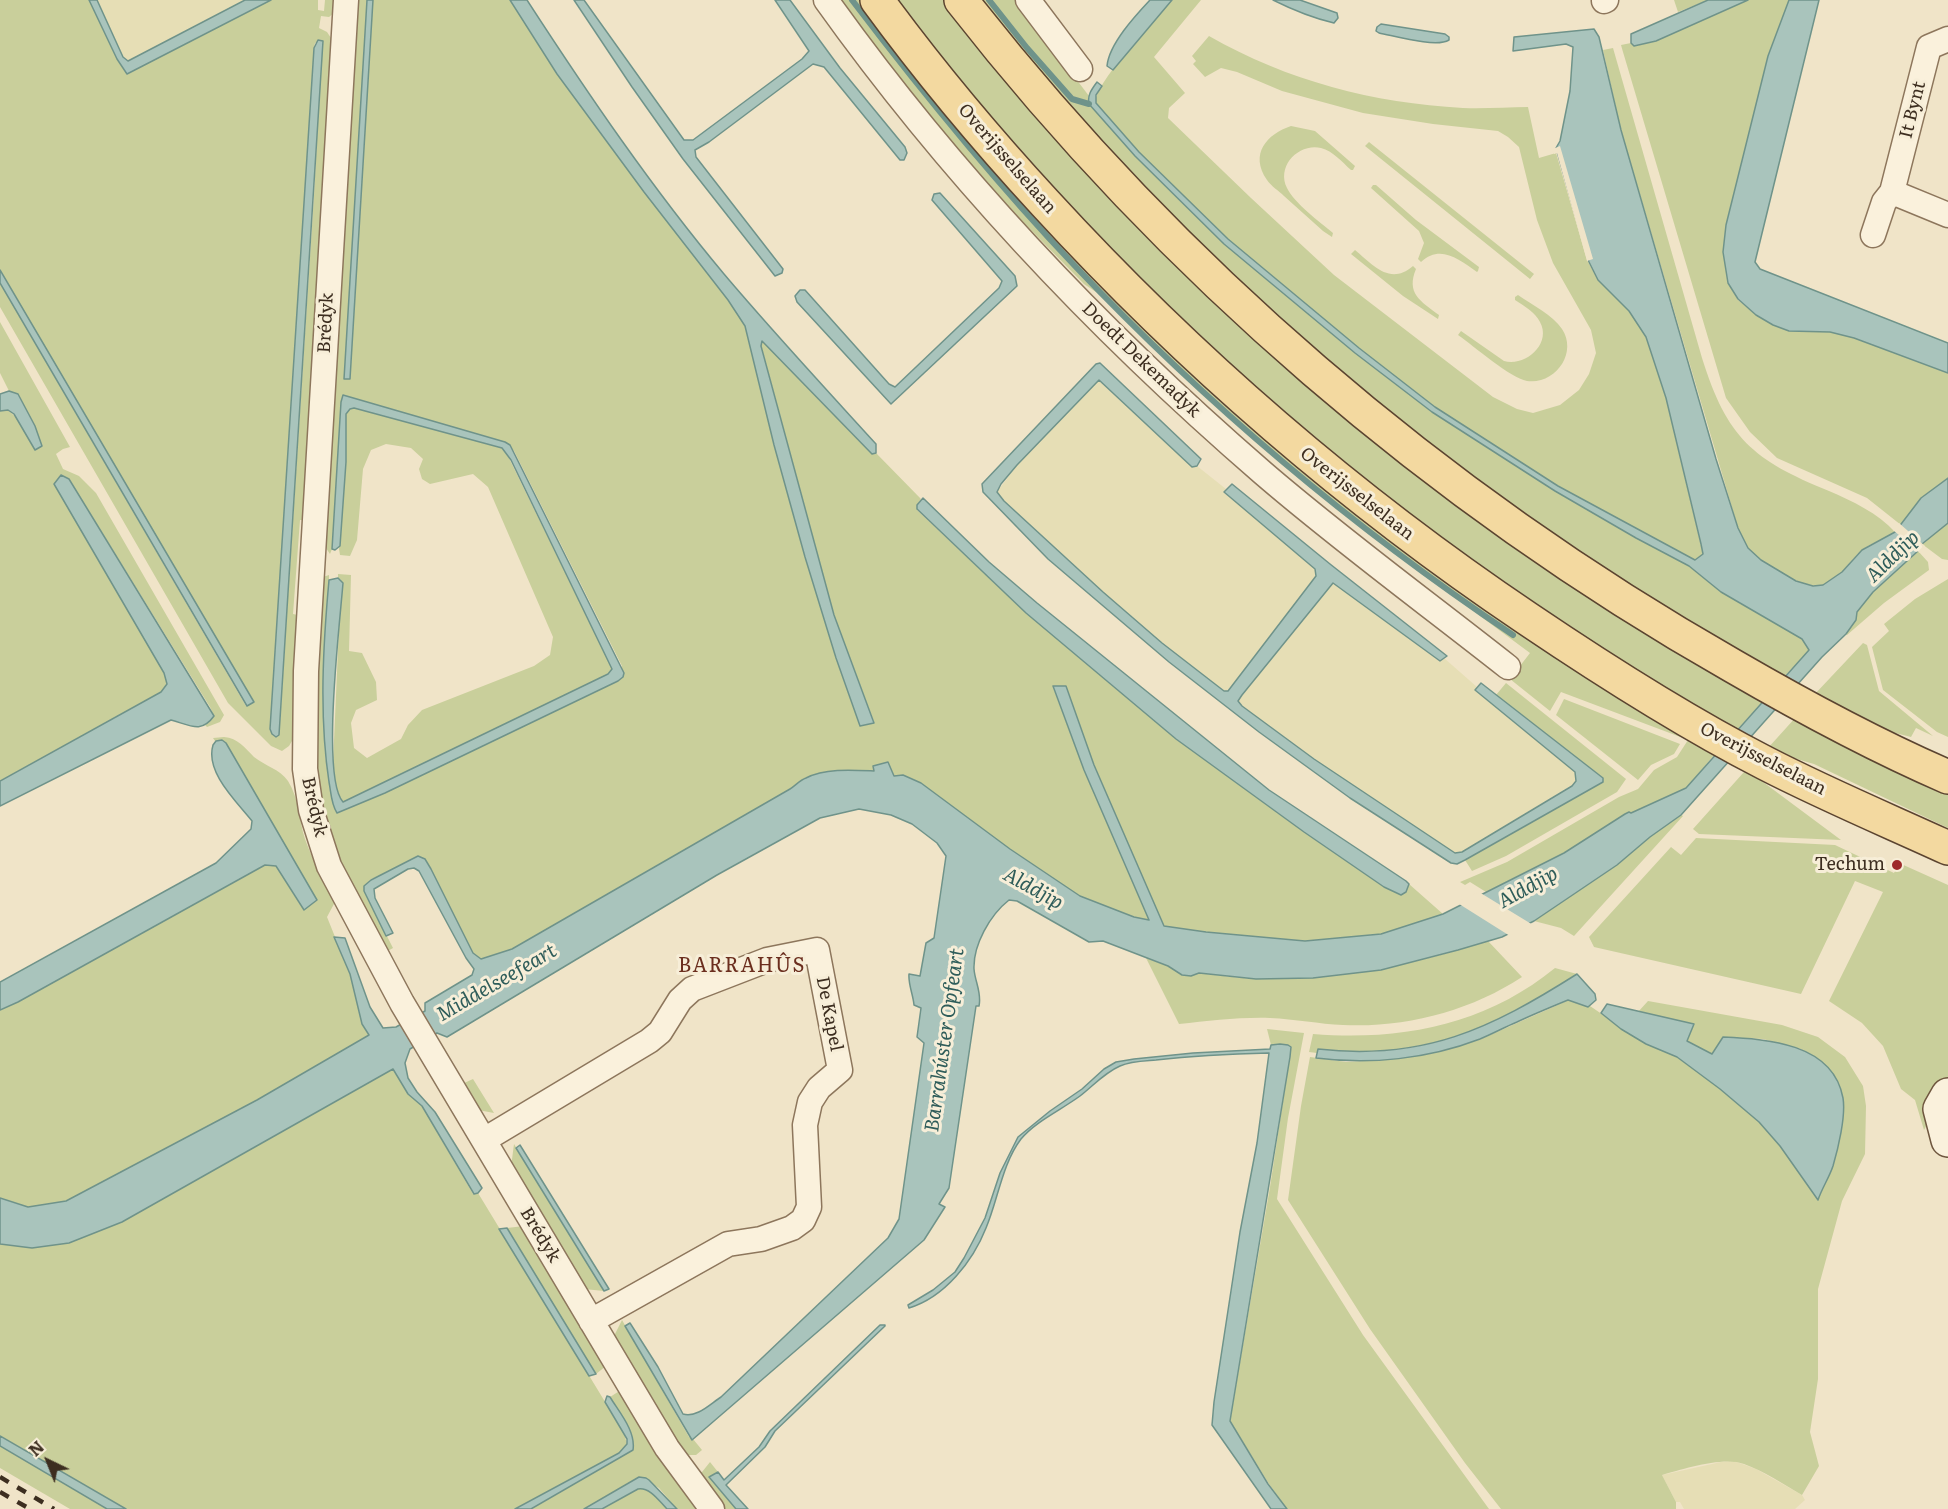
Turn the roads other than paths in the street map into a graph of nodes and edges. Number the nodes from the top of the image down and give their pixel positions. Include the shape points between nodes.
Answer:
1 (346, 0) edge
2 (826, 0) edge
3 (877, 0) edge
4 (961, 0) edge
5 (1028, 0) edge
6 (1948, 39) edge
7 (1080, 69) dead end
8 (1892, 192) junction
9 (1948, 215) edge
10 (1873, 235) dead end
11 (1508, 667) dead end
12 (1948, 777) edge
13 (1948, 848) edge
14 (484, 1140) junction
15 (591, 1321) junction
16 (712, 1509) edge

1 - 14 street, Brédyk via 311,568 305,769 311,810 329,866 402,1003
2 - 11 street, Doedt Dekemadyk via 968,181 1097,320 1315,516
3 - 13 main road, Overijsselselaan via 966,113 1123,286 1267,421 1391,522 1570,647 1713,734 1767,764
4 - 12 main road via 1054,112 1163,230 1299,358 1374,421 1527,537 1652,619 1814,711
5 - 7 street
6 - 8 street, It Bynt via 1929,48
8 - 9 street
8 - 10 street, It Bynt via 1884,202
14 - 15 street, Brédyk
14 - 15 street, De Kapel via 650,1041 692,989 767,960 817,950 840,1070 819,1088 810,1102 805,1125 809,1207 803,1220 761,1239 728,1244
15 - 16 street, Brédyk via 667,1448

